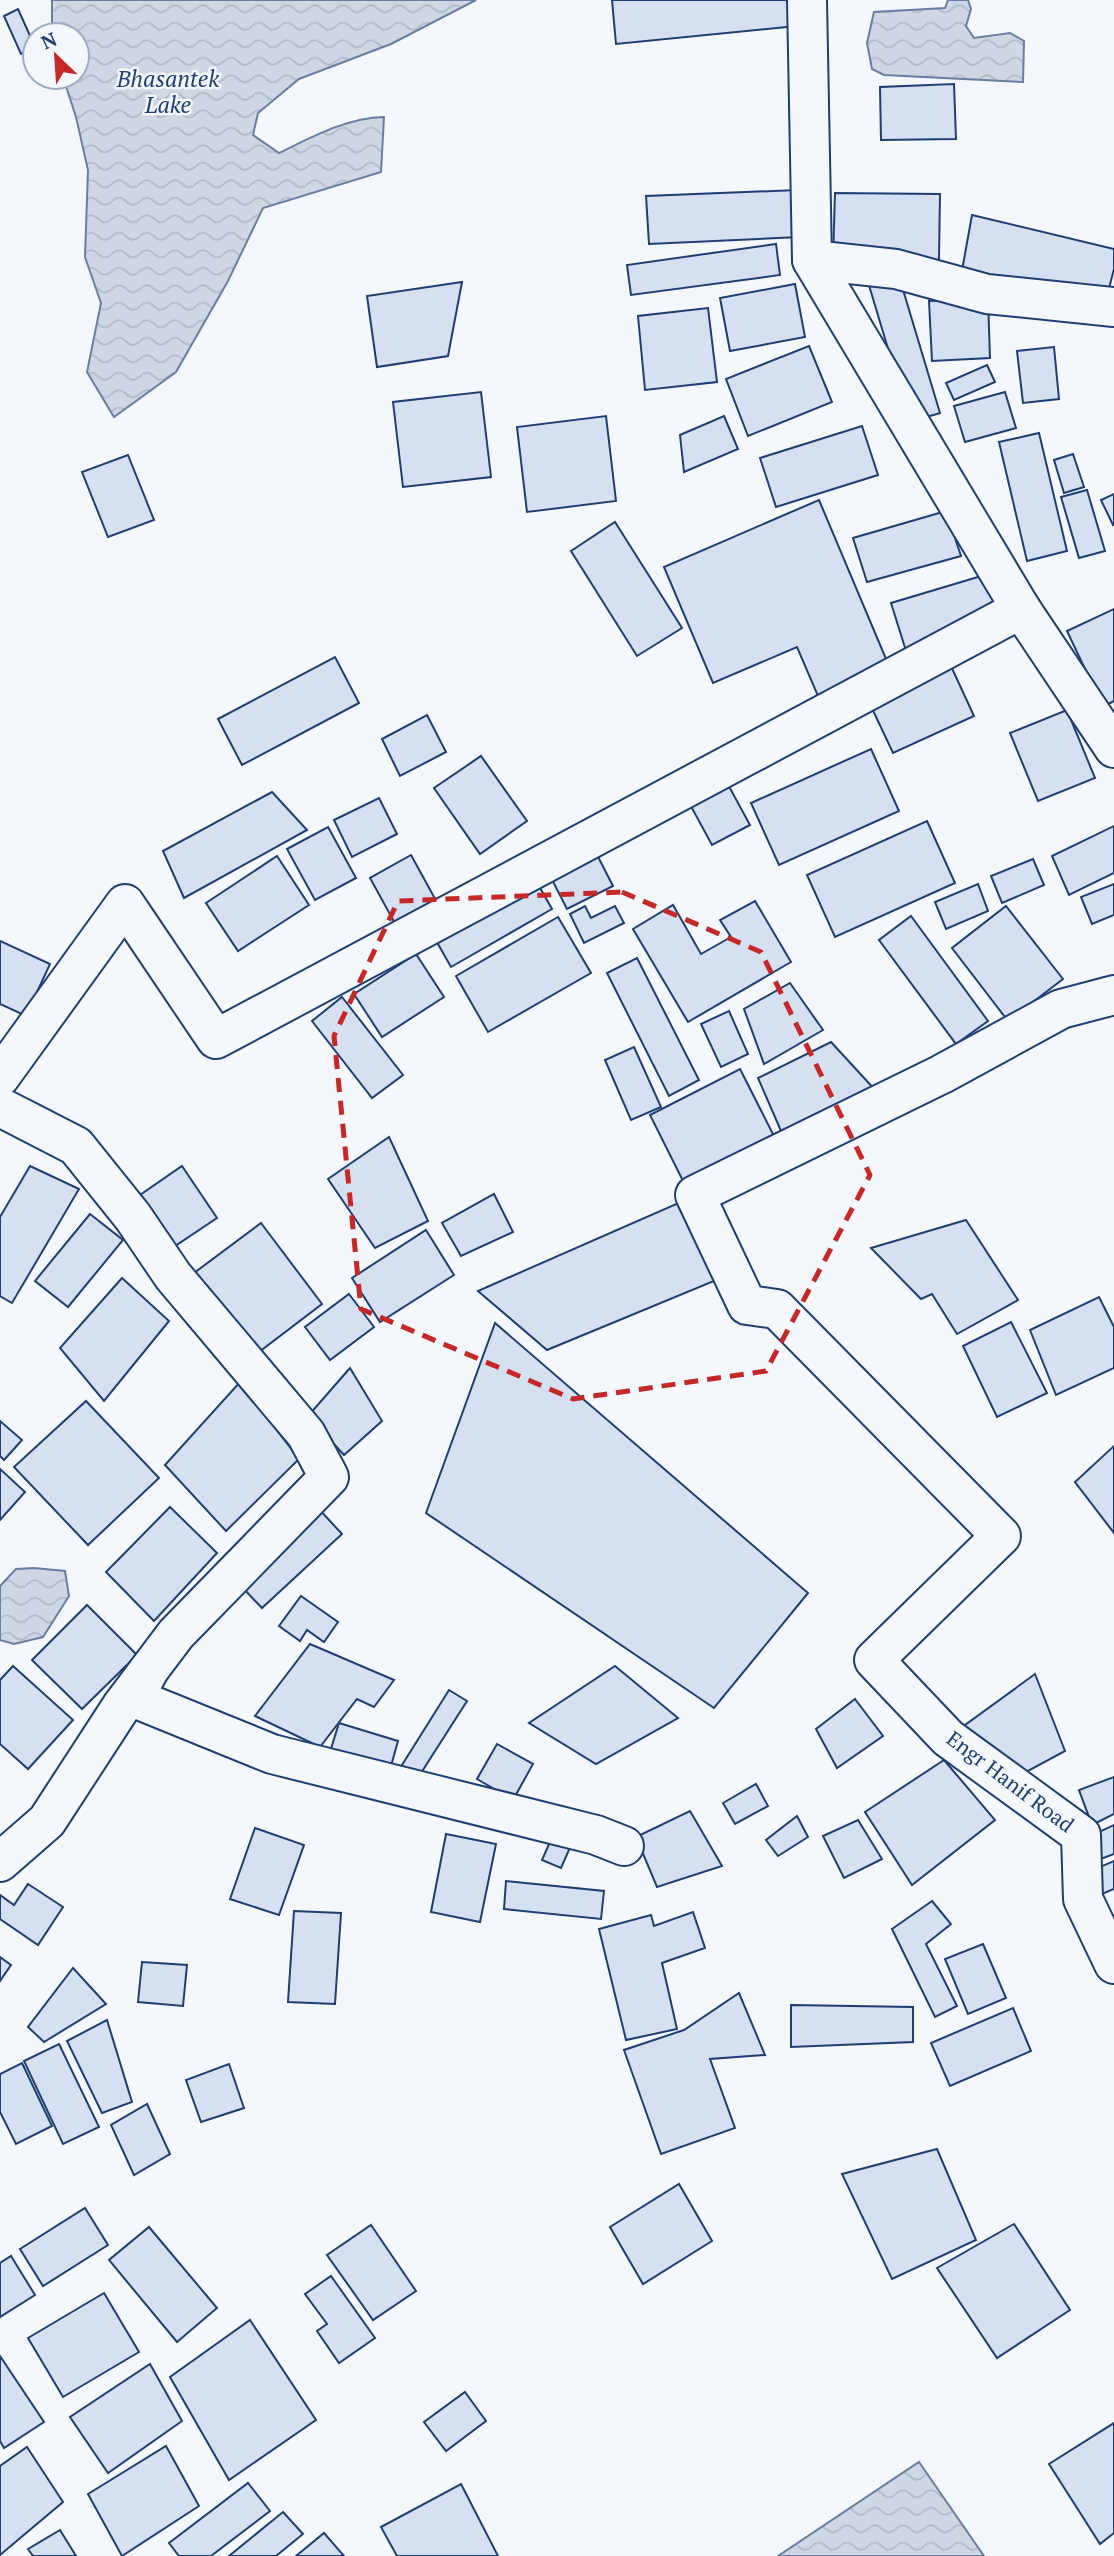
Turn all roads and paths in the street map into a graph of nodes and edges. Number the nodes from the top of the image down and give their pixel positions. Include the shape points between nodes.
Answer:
1 (807, 0) edge
2 (812, 260) junction
3 (1114, 307) edge
4 (1021, 609) junction
5 (1114, 748) edge
6 (1114, 995) edge
7 (0, 1077) edge
8 (0, 1107) edge
9 (149, 1670) junction
10 (624, 1846) dead end
11 (0, 1862) edge
12 (1114, 1964) edge

1 - 2 street
2 - 3 street via 896,269 987,294
2 - 4 street
4 - 5 street
4 - 7 street via 216,1038 125,904
6 - 12 street, Engr Hanif Road via 1061,1009 942,1074 695,1195 747,1304 777,1309 1001,1536 874,1660 948,1738 1081,1835 1083,1899
8 - 9 street via 76,1146 173,1276 306,1434 329,1477 176,1634
9 - 10 street via 134,1698 272,1754 596,1835
9 - 11 street via 47,1821

